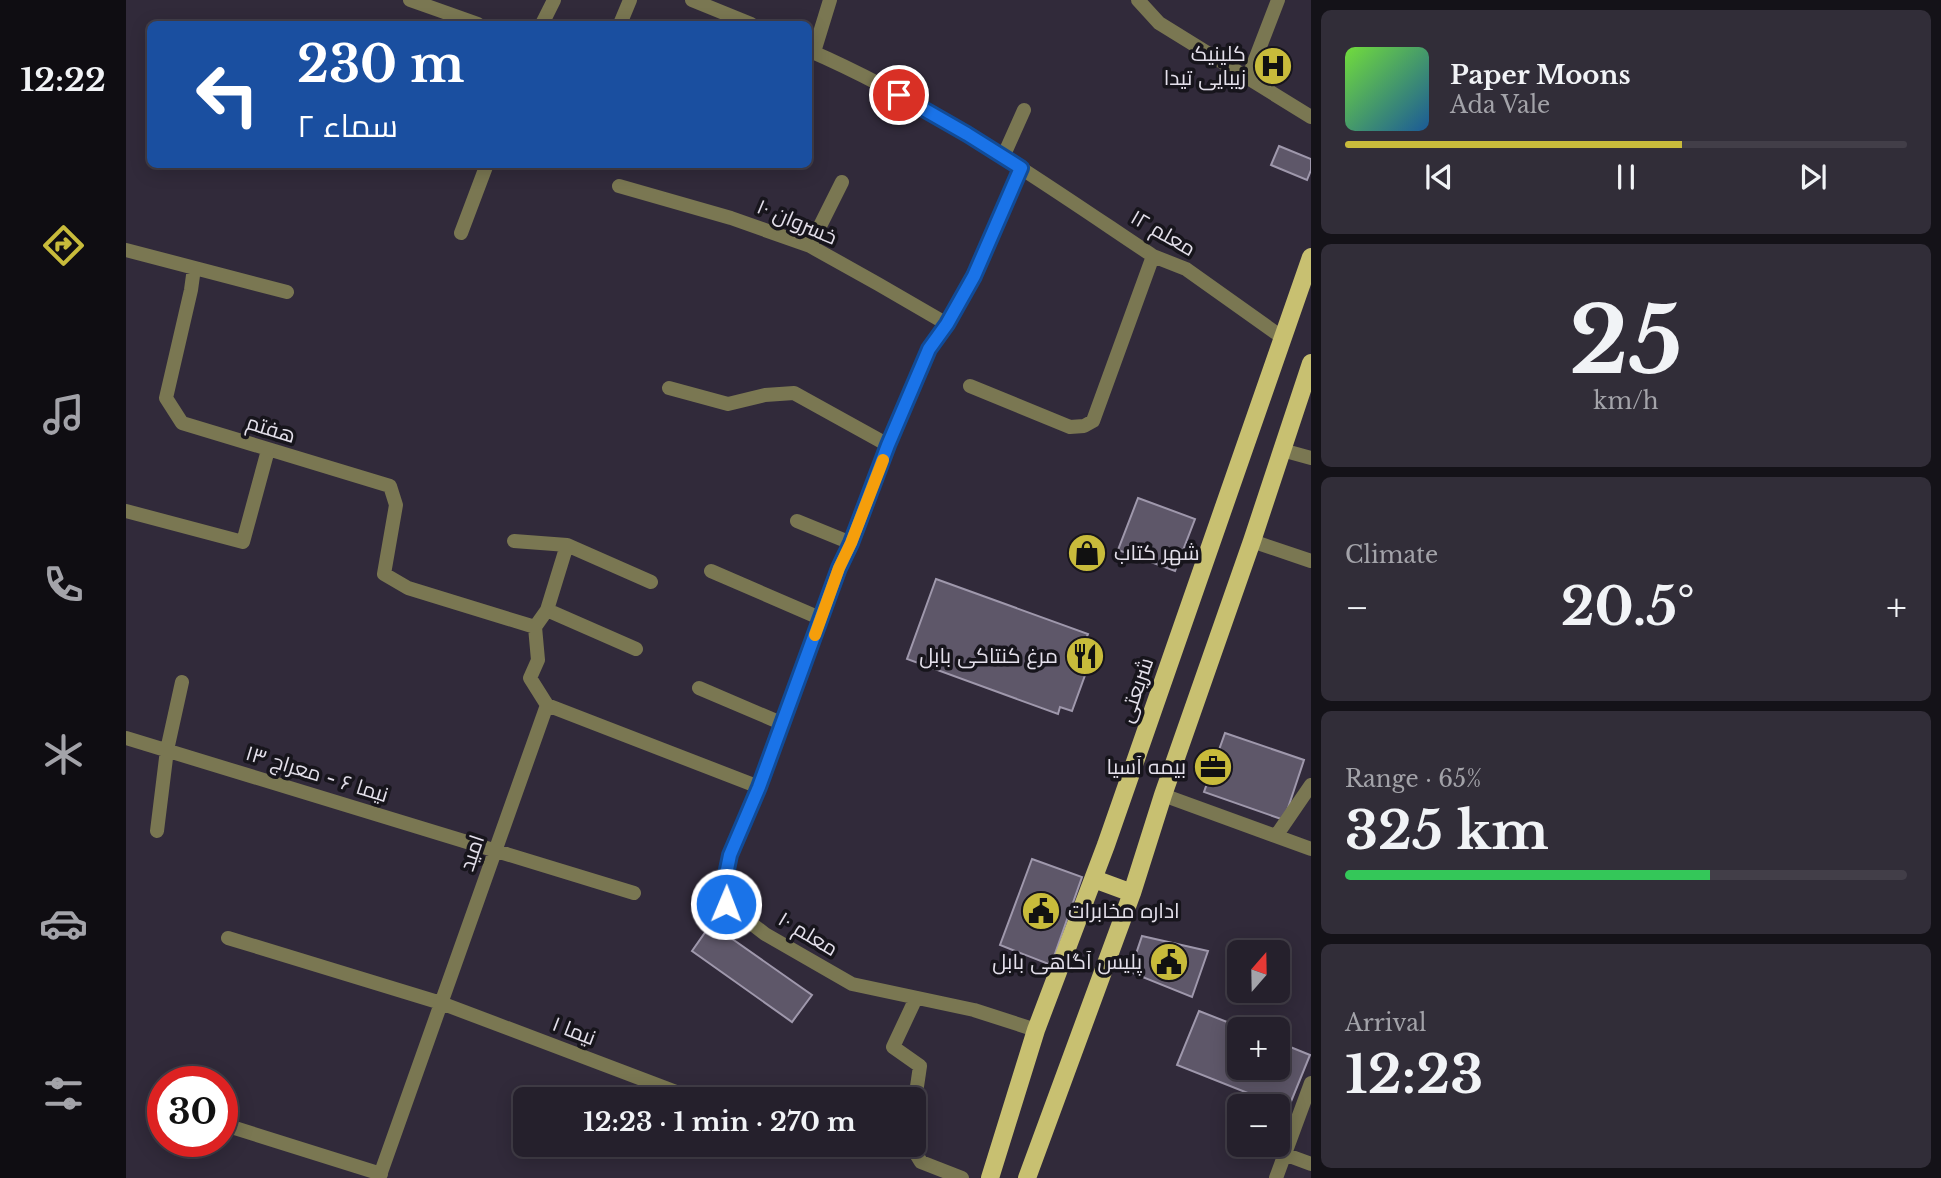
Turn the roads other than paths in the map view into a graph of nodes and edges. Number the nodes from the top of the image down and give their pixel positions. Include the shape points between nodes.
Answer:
1 (411, 0) edge
2 (554, 0) edge
3 (630, 0) edge
4 (692, 0) edge
5 (830, 0) edge
6 (1138, 0) edge
7 (1279, 0) edge
8 (470, 21) edge
9 (544, 21) edge
10 (621, 21) edge
11 (744, 21) edge
12 (812, 48) edge
13 (812, 52) edge
14 (1248, 78) junction
15 (1024, 110) dead end
16 (1311, 117) edge
17 (1003, 156) junction
18 (485, 168) edge
19 (1021, 168) junction
20 (842, 182) dead end
21 (619, 186) dead end
22 (461, 233) dead end
23 (810, 246) junction
24 (126, 250) edge
25 (1153, 256) junction
26 (1311, 257) edge
27 (194, 268) junction
28 (287, 292) dead end
29 (947, 324) junction
30 (1283, 338) junction
31 (1311, 363) edge
32 (970, 386) dead end
33 (669, 388) dead end
34 (888, 445) junction
35 (268, 450) junction
36 (1282, 450) junction
37 (1311, 458) edge
38 (126, 511) edge
39 (797, 521) dead end
40 (514, 541) dead end
41 (1252, 541) junction
42 (851, 543) junction
43 (567, 545) junction
44 (1311, 561) edge
45 (711, 571) dead end
46 (651, 582) dead end
47 (547, 610) junction
48 (822, 620) junction
49 (535, 627) junction
50 (636, 649) dead end
51 (182, 682) dead end
52 (699, 688) dead end
53 (547, 705) junction
54 (781, 723) junction
55 (126, 738) edge
56 (167, 750) junction
57 (1311, 785) edge
58 (759, 787) junction
59 (1163, 795) junction
60 (157, 831) dead end
61 (1276, 836) junction
62 (1311, 849) edge
63 (495, 850) junction
64 (1094, 879) junction
65 (635, 893) dead end
66 (1132, 893) junction
67 (228, 938) dead end
68 (916, 998) junction
69 (441, 1003) junction
70 (1037, 1030) junction
71 (1311, 1083) edge
72 (663, 1087) edge
73 (917, 1087) edge
74 (1308, 1102) edge
75 (238, 1129) edge
76 (1290, 1141) edge
77 (1290, 1156) edge
78 (918, 1157) edge
79 (1283, 1157) edge
80 (1311, 1164) edge
81 (380, 1176) edge
82 (962, 1178) edge
83 (990, 1178) edge
84 (1029, 1178) edge
85 (1276, 1178) edge

1 - 8 street
2 - 9 street
3 - 10 street
4 - 11 street
5 - 12 street
6 - 14 street via 1159,23
7 - 14 street
13 - 17 street, معلم ۱۲ via 920,106
14 - 16 street
15 - 17 street
17 - 19 street, معلم ۱۲
18 - 22 street
19 - 25 street, معلم ۱۲
19 - 29 street, معلم ۱۰ via 974,276
20 - 23 street
21 - 23 street, خسروان ۱۰
23 - 29 street, خسروان ۱۰
24 - 27 street
25 - 30 street, معلم ۱۲ via 1186,270
25 - 32 street via 1093,421 1070,427
26 - 30 main road, شریعتی
27 - 28 street
27 - 35 street, هفتم via 166,398 182,423
29 - 34 street, معلم ۱۰ via 929,349
30 - 64 main road, شریعتی
31 - 36 main road
33 - 34 street via 728,404 794,393
34 - 42 street, معلم ۱۰
35 - 38 street via 243,542
35 - 49 street, هفتم via 390,486 396,505 384,574 408,588
36 - 37 street
36 - 41 main road
39 - 42 street
40 - 43 street
41 - 44 street
41 - 59 main road
42 - 48 street, معلم ۱۰
43 - 46 street
43 - 47 street
45 - 48 street
47 - 49 street
47 - 50 street
48 - 54 street, معلم ۱۰
49 - 53 street via 538,660 530,678
51 - 56 street
52 - 54 street
53 - 58 street
53 - 63 street, امید
54 - 58 street, معلم ۱۰
55 - 56 street, نیما ۶ - معراج ۱۳
56 - 60 street
56 - 63 street, نیما ۶ - معراج ۱۳
57 - 61 street
58 - 68 street, معلم ۱۰ via 730,855 723,889 726,904 765,934 852,984
59 - 61 street
59 - 66 main road
61 - 62 street
63 - 65 street, نیما ۶ - معراج ۱۳
63 - 69 street, امید
64 - 66 main road
64 - 70 main road, شریعتی
66 - 84 main road
67 - 69 street, نیما ۱
68 - 70 street, معلم ۱۰
68 - 73 street via 893,1047 920,1066
69 - 72 street, نیما ۱
69 - 81 street, امید
70 - 83 main road, شریعتی
71 - 74 street
74 - 76 street
75 - 81 street
77 - 80 street
78 - 82 street
79 - 85 street

